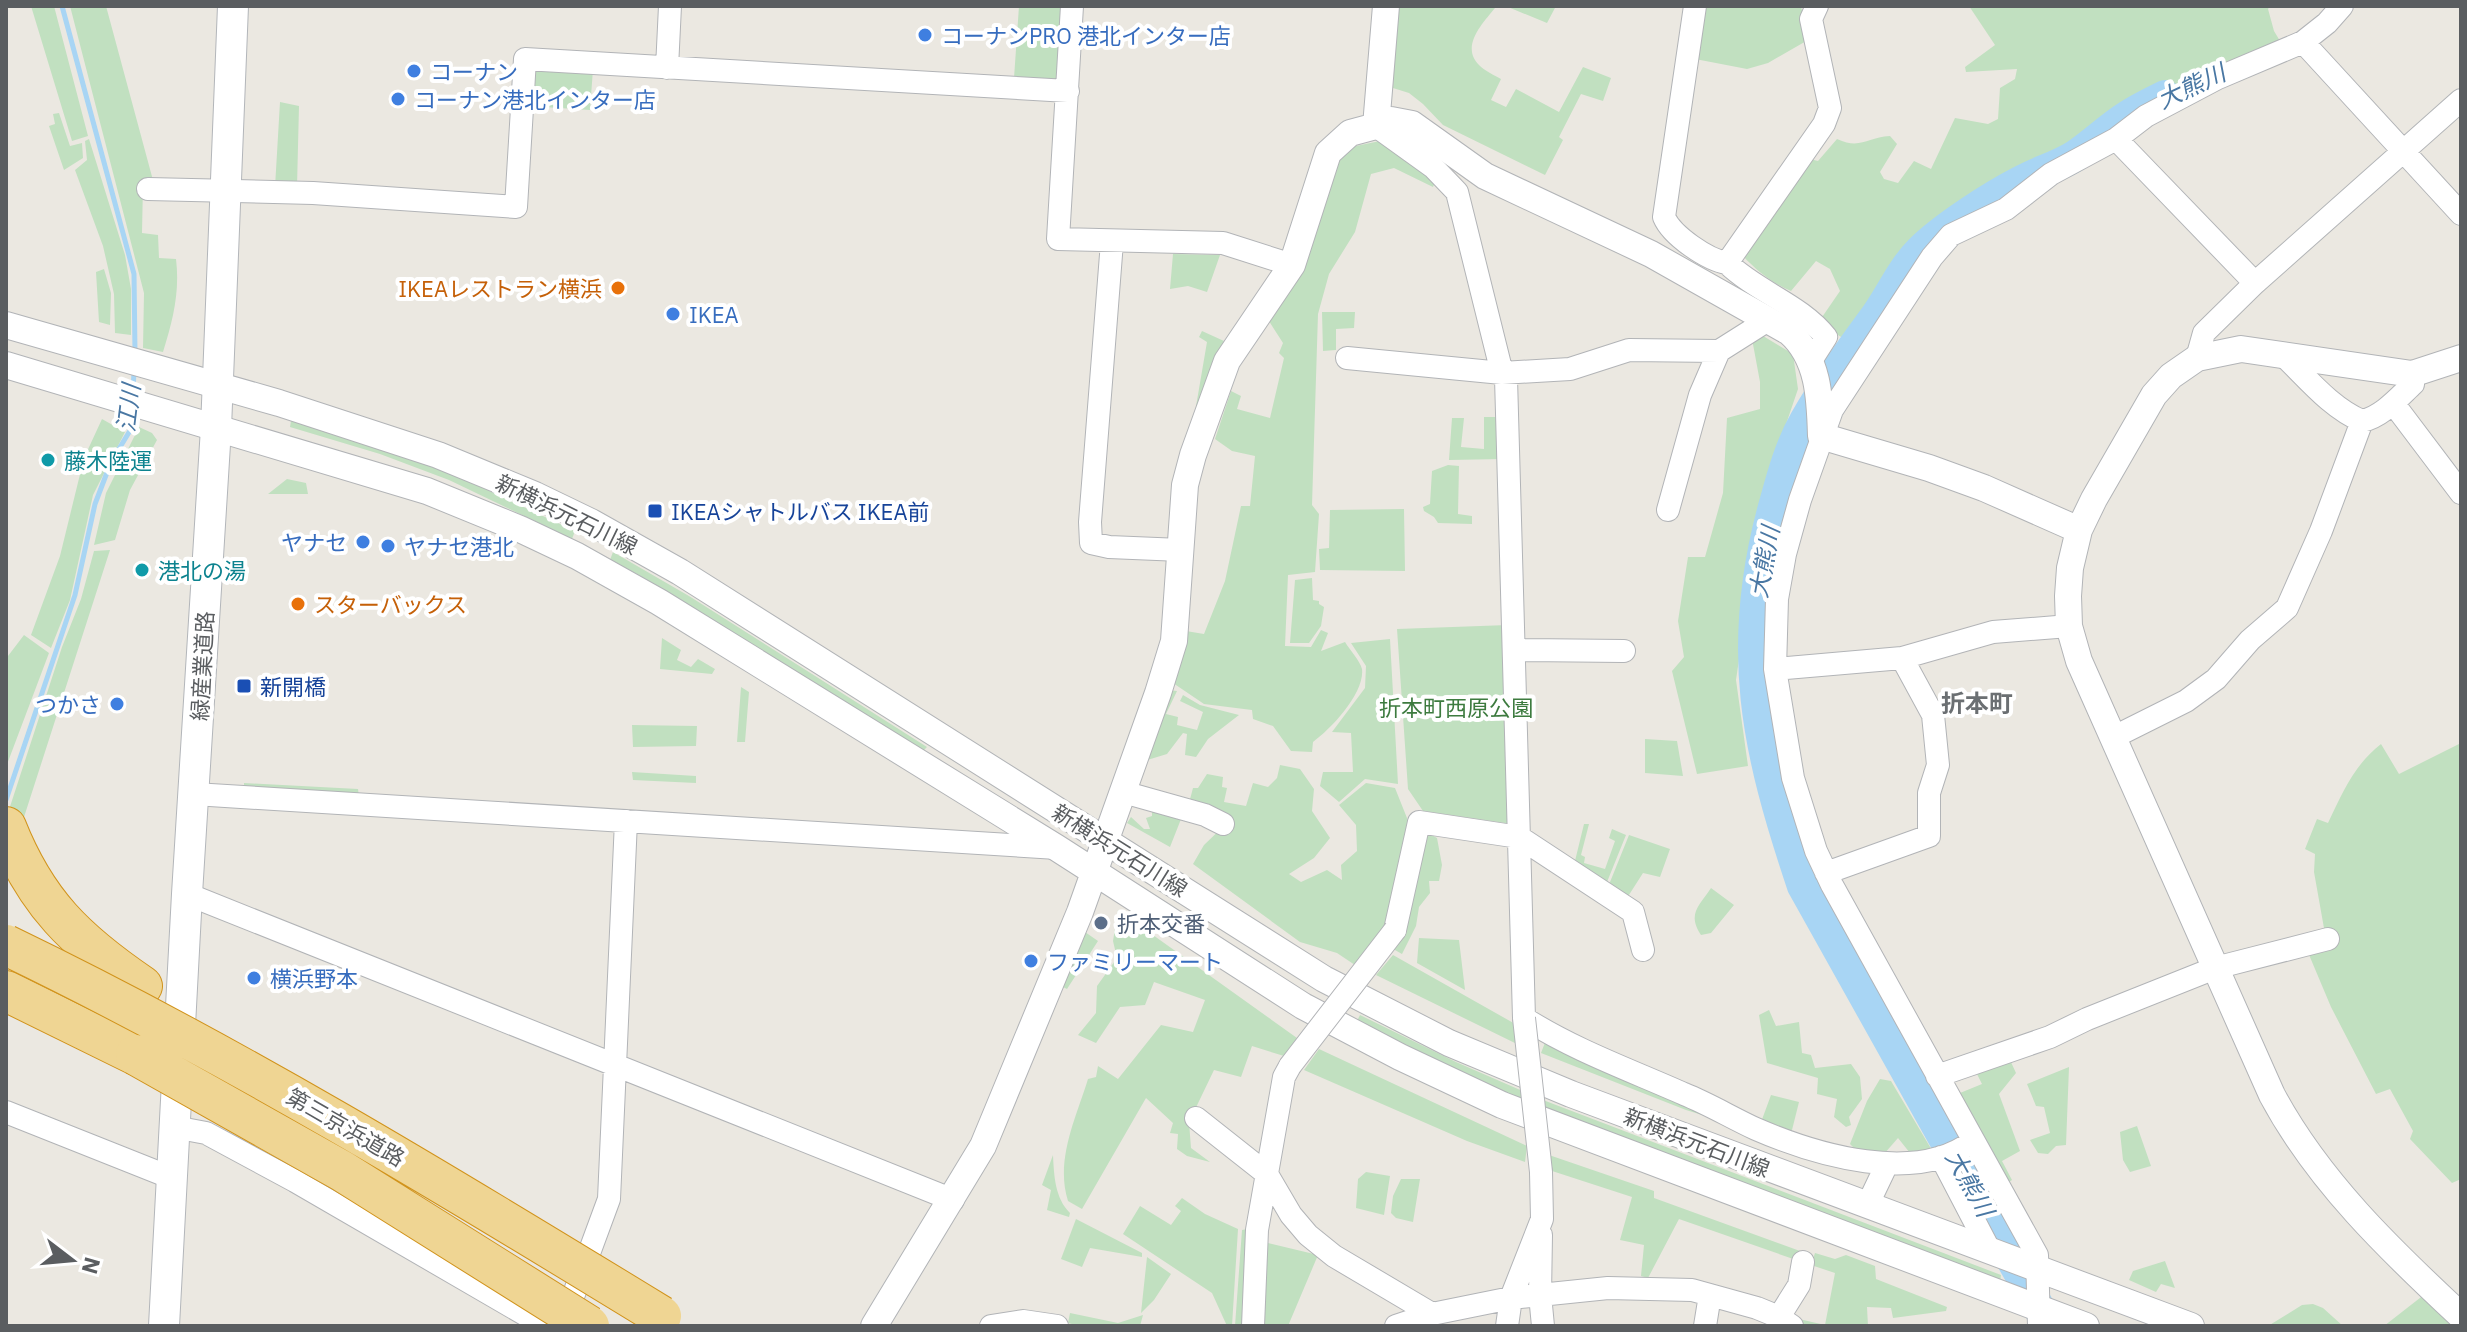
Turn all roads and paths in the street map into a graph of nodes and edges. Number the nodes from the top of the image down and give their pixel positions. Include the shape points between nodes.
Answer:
1 (233, 6) edge
2 (670, 6) edge
3 (1072, 6) edge
4 (1386, 6) edge
5 (1695, 6) edge
6 (1817, 6) edge
7 (2342, 6) edge
8 (2303, 42) junction
9 (667, 68) junction
10 (1068, 91) junction
11 (2461, 100) edge
12 (1376, 126) junction
13 (2116, 139) junction
14 (2405, 152) junction
15 (148, 189) dead end
16 (224, 192) junction
17 (2461, 214) edge
18 (1112, 242) junction
19 (1727, 263) junction
20 (1292, 265) junction
21 (2255, 283) junction
22 (1768, 320) junction
23 (6, 325) edge
24 (1719, 351) junction
25 (2283, 355) junction
26 (1347, 358) dead end
27 (2197, 358) junction
28 (2461, 358) edge
29 (6, 365) edge
30 (1812, 367) junction
31 (1502, 373) junction
32 (2412, 374) junction
33 (217, 386) junction
34 (2393, 403) junction
35 (2362, 421) junction
36 (216, 428) junction
37 (1821, 436) junction
38 (2461, 493) edge
39 (1668, 510) dead end
40 (2079, 530) junction
41 (1181, 550) junction
42 (2069, 626) junction
43 (1516, 650) junction
44 (1624, 651) dead end
45 (1902, 658) junction
46 (1775, 669) junction
47 (2112, 738) junction
48 (1123, 792) junction
49 (194, 794) junction
50 (626, 821) junction
51 (1223, 824) dead end
52 (6, 827) edge
53 (1519, 837) junction
54 (1105, 841) junction
55 (1057, 848) junction
56 (1094, 872) junction
57 (1826, 873) junction
58 (187, 894) junction
59 (2328, 939) dead end
60 (6, 945) edge
61 (1643, 950) dead end
62 (2215, 968) junction
63 (6, 991) edge
64 (6, 1006) edge
65 (1524, 1018) junction
66 (136, 1055) junction
67 (615, 1065) junction
68 (1937, 1076) junction
69 (6, 1112) edge
70 (1196, 1118) dead end
71 (174, 1127) junction
72 (1958, 1149) junction
73 (1887, 1164) junction
74 (1267, 1174) junction
75 (172, 1178) junction
76 (953, 1200) junction
77 (1867, 1206) junction
78 (1542, 1219) junction
79 (1990, 1251) junction
80 (1803, 1262) dead end
81 (2039, 1269) junction
82 (1540, 1295) junction
83 (1710, 1295) junction
84 (1511, 1298) junction
85 (1432, 1314) junction
86 (2461, 1316) edge
87 (2039, 1317) edge
88 (669, 1321) edge
89 (1786, 1321) edge
90 (2081, 1325) edge
91 (164, 1326) edge
92 (545, 1326) edge
93 (562, 1326) edge
94 (589, 1326) edge
95 (874, 1326) edge
96 (991, 1326) edge
97 (1057, 1326) edge
98 (1253, 1326) edge
99 (1396, 1326) edge
100 (1507, 1326) edge
101 (1543, 1326) edge
102 (1705, 1326) edge
103 (2191, 1326) edge

1 - 16 main road, 緑産業道路
2 - 9 street
3 - 10 street
4 - 12 street
5 - 19 street via 1664,217 1668,226 1712,260
6 - 19 street via 1811,19 1830,108
7 - 8 street
8 - 13 street via 2186,94
8 - 14 street
9 - 10 street
9 - 16 street via 525,59 516,207
10 - 18 street via 1058,239
11 - 14 street
12 - 20 street via 1350,133 1328,153
12 - 22 street via 1391,120 1412,124 1485,176 1651,254
12 - 31 street via 1433,167 1457,192
13 - 21 street
13 - 37 street via 2051,174 2006,209 1951,235 1832,410
14 - 17 street
14 - 21 street
15 - 16 street
16 - 33 main road, 緑産業道路
18 - 20 street via 1223,243
18 - 41 street via 1091,543
19 - 30 street via 1742,278 1813,321 1826,337
20 - 41 street via 1227,361 1185,485
21 - 27 street via 2204,333
22 - 24 street
22 - 30 street via 1798,339
23 - 33 street, 新横浜元石川線
24 - 31 street via 1629,350 1570,369
24 - 39 street via 1700,395
25 - 27 street via 2241,349
25 - 32 street
25 - 35 street via 2331,401
26 - 31 street
27 - 40 street via 2154,395
28 - 32 street
29 - 36 street, 新横浜元石川線
30 - 37 street
31 - 43 street
32 - 34 street via 2413,384
33 - 36 main road, 緑産業道路
33 - 54 street, 新横浜元石川線 via 438,455 591,522 680,572
34 - 35 street
34 - 38 street
35 - 47 street via 2287,608 2216,679 2186,701
36 - 49 main road, 緑産業道路
36 - 55 street, 新横浜元石川線 via 427,491 577,556
37 - 40 street via 1984,488
37 - 46 street via 1785,554 1777,599
40 - 42 street via 2070,568
41 - 48 street via 1174,641
42 - 45 street via 1993,632
42 - 47 street
43 - 44 street
43 - 53 street
45 - 46 street
45 - 57 street via 1933,715 1938,765 1929,793 1929,836
46 - 57 street via 1793,778
47 - 62 street
48 - 51 street
48 - 54 street
49 - 50 street
49 - 58 main road, 緑産業道路
50 - 55 street
50 - 67 street
52 - 88 highway, bridge via 34,886 55,914 110,965 396,1138
53 - 61 street via 1633,912
53 - 65 street
53 - 74 street, bridge via 1419,822 1395,930 1284,1077
54 - 56 street
54 - 77 street, 新横浜元石川線 via 1324,979 1449,1043
55 - 56 street, 新横浜元石川線
56 - 76 street via 983,1146
56 - 87 street, 新横浜元石川線 via 1303,1006 1437,1075
57 - 68 street
58 - 67 street
58 - 71 main road, 緑産業道路
59 - 62 street
60 - 88 highway, 第三京浜道路, bridge via 239,1065
62 - 68 street via 2050,1037
62 - 86 street via 2272,1095 2304,1149 2340,1195
63 - 66 highway, 第三京浜道路
64 - 66 highway
65 - 73 street via 1556,1039 1774,1136
65 - 78 street, bridge
66 - 94 highway, 第三京浜道路, bridge via 342,1171
67 - 76 street
67 - 93 street via 609,1199
68 - 72 street
69 - 75 street
70 - 74 street
71 - 75 main road, 緑産業道路
71 - 92 street via 206,1133
72 - 73 street via 1922,1162
72 - 79 street
72 - 81 street via 2037,1255
73 - 77 street
74 - 85 street via 1308,1235 1353,1270
74 - 98 street via 1257,1230
75 - 91 main road, 緑産業道路
76 - 95 street
77 - 79 street, 新横浜元石川線
78 - 82 street
78 - 84 street
79 - 81 street, 新横浜元石川線
80 - 89 street
81 - 87 street
81 - 103 street, 新横浜元石川線
82 - 83 street via 1608,1288
82 - 84 street
82 - 101 street
83 - 89 street
83 - 102 street
84 - 85 street
84 - 100 street
85 - 99 street
87 - 90 street, 新横浜元石川線
96 - 97 street via 1023,1321

